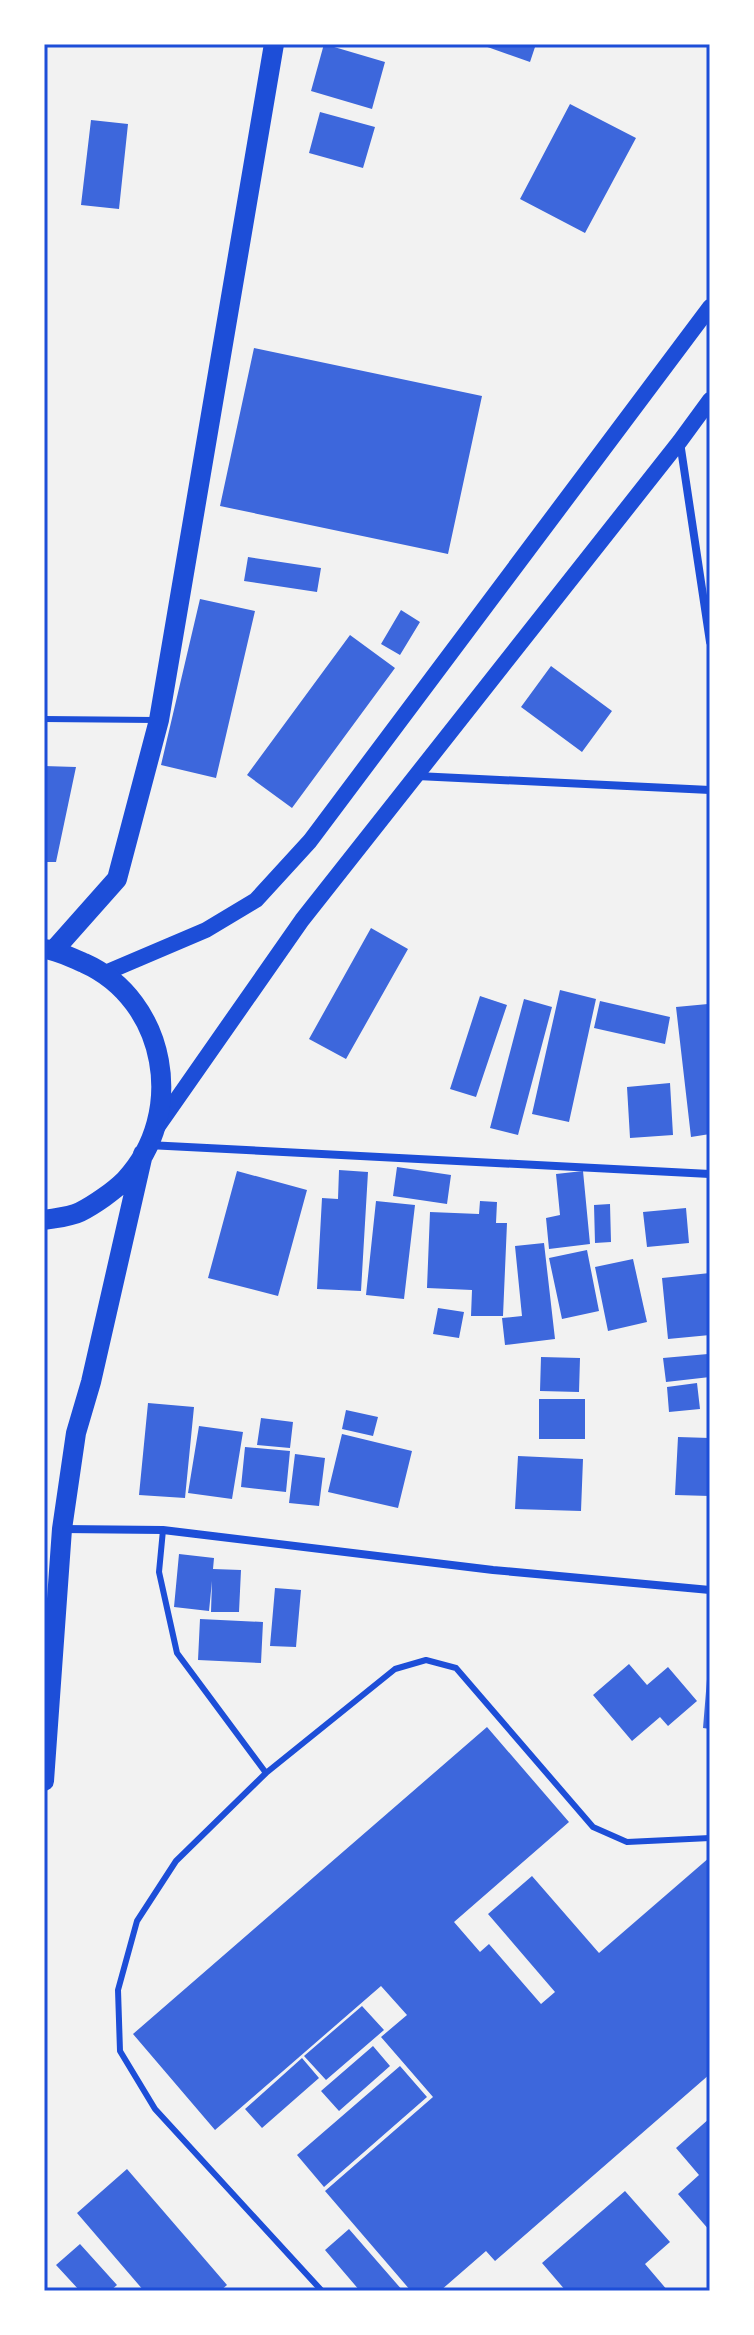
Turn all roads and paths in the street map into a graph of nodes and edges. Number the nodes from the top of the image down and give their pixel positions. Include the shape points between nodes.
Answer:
1 (274, 44) edge
2 (710, 307) edge
3 (710, 400) edge
4 (680, 441) junction
5 (710, 642) edge
6 (44, 719) edge
7 (159, 720) junction
8 (416, 776) junction
9 (710, 790) edge
10 (49, 949) edge
11 (105, 973) junction
12 (148, 1144) junction
13 (710, 1174) edge
14 (44, 1220) edge
15 (62, 1529) junction
16 (163, 1530) junction
17 (710, 1590) edge
18 (266, 1773) junction
19 (44, 1781) edge
20 (710, 1838) edge
21 (322, 2291) edge

1 - 7 main road
2 - 11 main road via 310,841 256,900 206,930
3 - 4 main road
4 - 5 street
4 - 8 main road
6 - 7 lane
7 - 10 main road via 117,879
8 - 9 street
8 - 12 main road via 302,920
10 - 11 main road
11 - 12 main road via 132,998 150,1028 160,1063 161,1099
12 - 13 street
12 - 14 main road via 124,1181 78,1213
12 - 15 main road via 76,1433
15 - 16 street
15 - 19 main road
16 - 17 street
16 - 18 lane via 159,1572 177,1653
18 - 20 lane via 395,1669 426,1660 456,1668 593,1827 627,1842
18 - 21 lane via 176,1861 137,1921 118,1990 120,2051 155,2109

